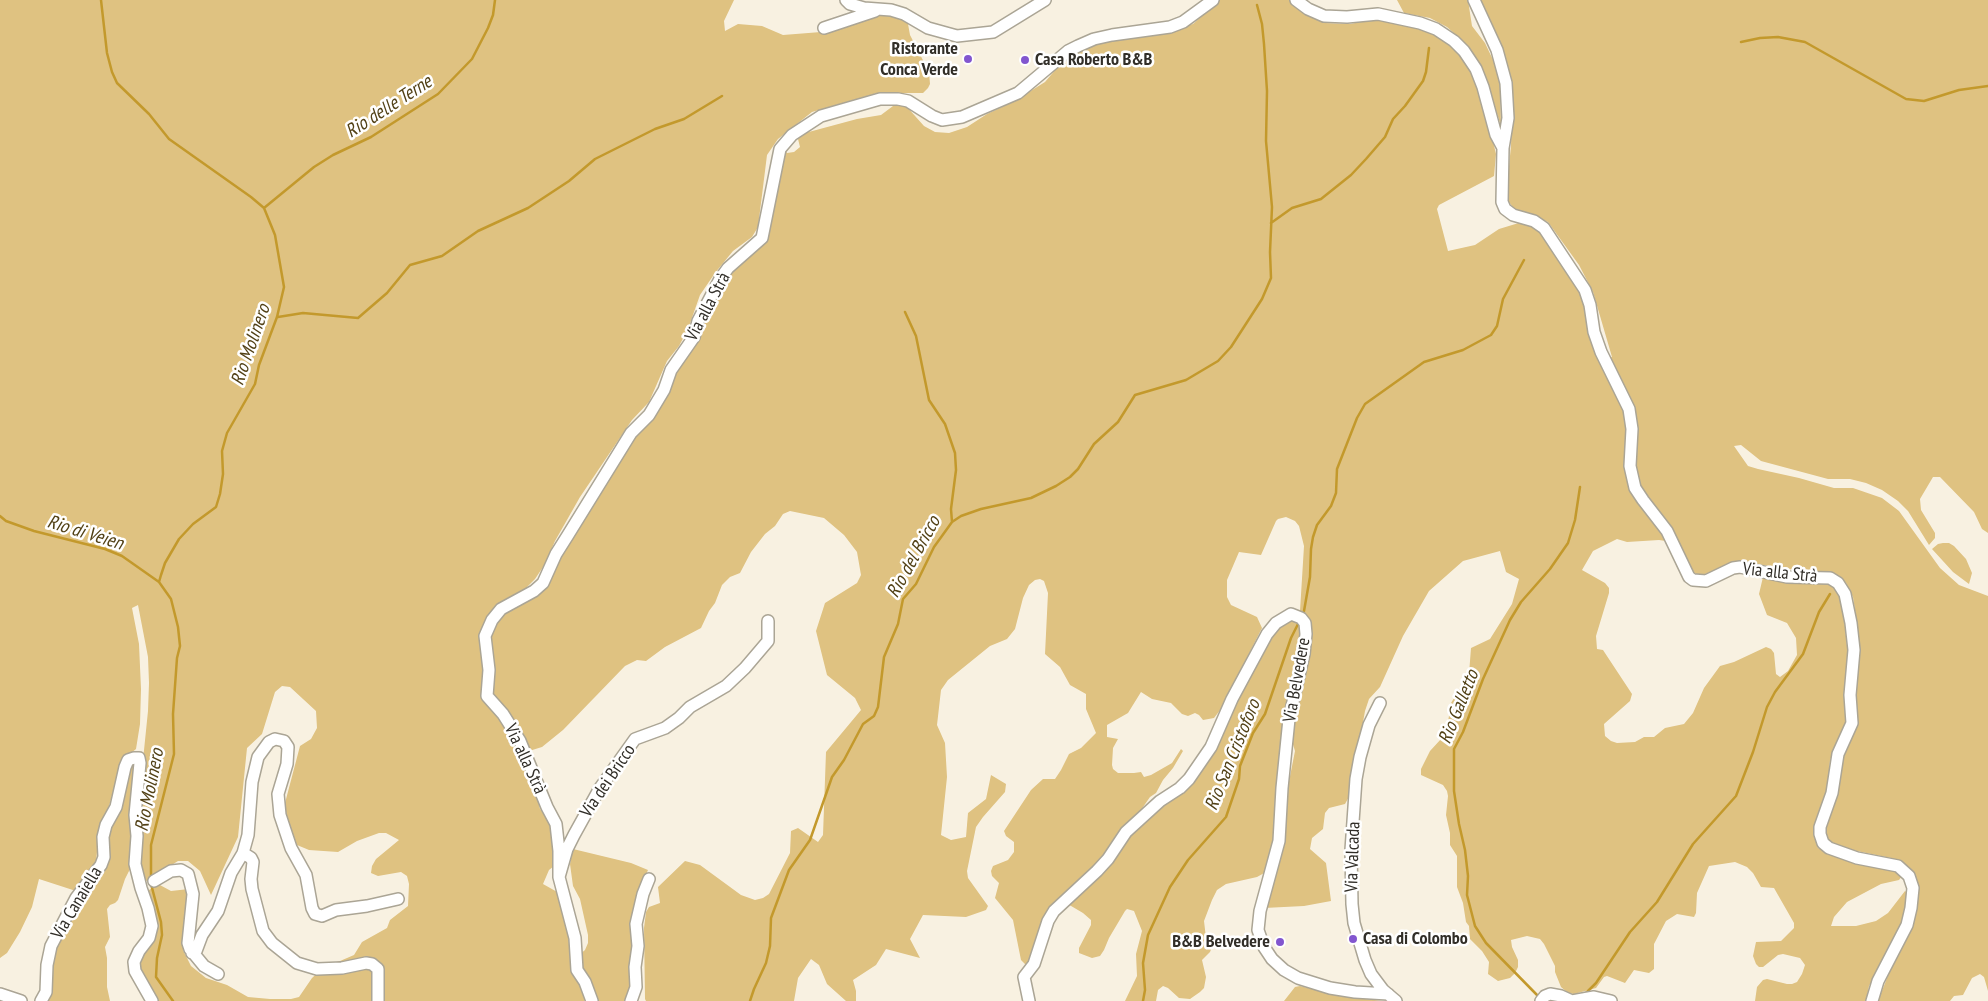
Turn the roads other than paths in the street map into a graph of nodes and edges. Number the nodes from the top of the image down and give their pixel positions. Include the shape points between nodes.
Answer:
1 (846, 0) edge
2 (1045, 0) edge
3 (1213, 0) edge
4 (1296, 0) edge
5 (1474, 0) edge
6 (879, 9) junction
7 (824, 28) dead end
8 (1503, 148) junction
9 (768, 621) dead end
10 (1380, 703) dead end
11 (243, 853) junction
12 (559, 877) junction
13 (649, 879) dead end
14 (154, 881) dead end
15 (398, 899) dead end
16 (192, 953) junction
17 (218, 974) dead end
18 (0, 994) edge
19 (1392, 998) edge
20 (21, 1001) edge
21 (41, 1001) edge
22 (152, 1001) edge
23 (378, 1001) edge
24 (592, 1001) edge
25 (631, 1001) edge
26 (1029, 1001) edge
27 (1540, 1001) edge
28 (1611, 1001) edge
29 (1872, 1001) edge

1 - 6 street via 850,4
2 - 6 street via 993,32 957,36 928,28 904,14
3 - 12 street, Via alla Strà via 1170,28 1112,35 1078,46 1018,92 962,117 942,120 908,101 880,99 821,116 792,134 780,149 762,238 728,268 717,284 698,321 694,338 671,370 664,390 649,415 631,433 568,534 543,584 501,609 485,636 490,670 487,696 520,740 556,824
4 - 8 street, Via alla Strà via 1308,9 1332,17 1378,14 1420,23 1454,41 1476,69
5 - 8 street, Via alla Strà via 1497,50 1506,84 1508,118
6 - 7 street
8 - 29 street, Via alla Strà via 1502,202 1508,212 1544,228 1585,290 1600,352 1629,409 1632,429 1630,466 1636,488 1667,531 1689,577 1706,581 1740,567 1787,577 1830,578 1845,594 1854,650 1850,695 1852,724 1838,754 1832,793 1820,834 1829,848 1857,858 1898,866 1909,876 1913,888 1907,925 1878,981
9 - 12 street, Via dei Bricco via 768,641 726,686 690,707 665,728 638,737 626,750 582,817 567,849
10 - 19 street, Via Valcada via 1372,717 1358,766 1351,850 1352,913 1371,974
11 - 15 street via 258,756 269,742 276,739 284,741 288,754 278,794 280,815 291,848 306,875 315,914 322,916 341,909
11 - 16 street via 231,873 218,911
11 - 23 street via 253,862 252,889 263,931 272,943 297,963 317,969 372,964 378,969
12 - 24 street via 575,938 577,970
13 - 25 street via 636,924 636,987
14 - 16 street via 171,871 181,870 188,874 193,894 188,943
16 - 17 street via 204,966
18 - 20 street
19 - 26 street, Via Belvedere via 1330,988 1298,978 1272,959 1258,930 1260,911 1280,841 1289,719 1304,654 1305,623 1302,618 1291,614 1276,623 1267,634 1211,747 1190,779 1126,832 1108,860 1054,911 1034,964 1024,977
21 - 22 street, Via Canaiella via 46,992 51,946 76,898 101,865 103,837 116,807 125,767 130,759 139,758 135,864 152,926 149,938 134,962 135,971
27 - 28 street via 1550,994 1572,1001 1594,997

